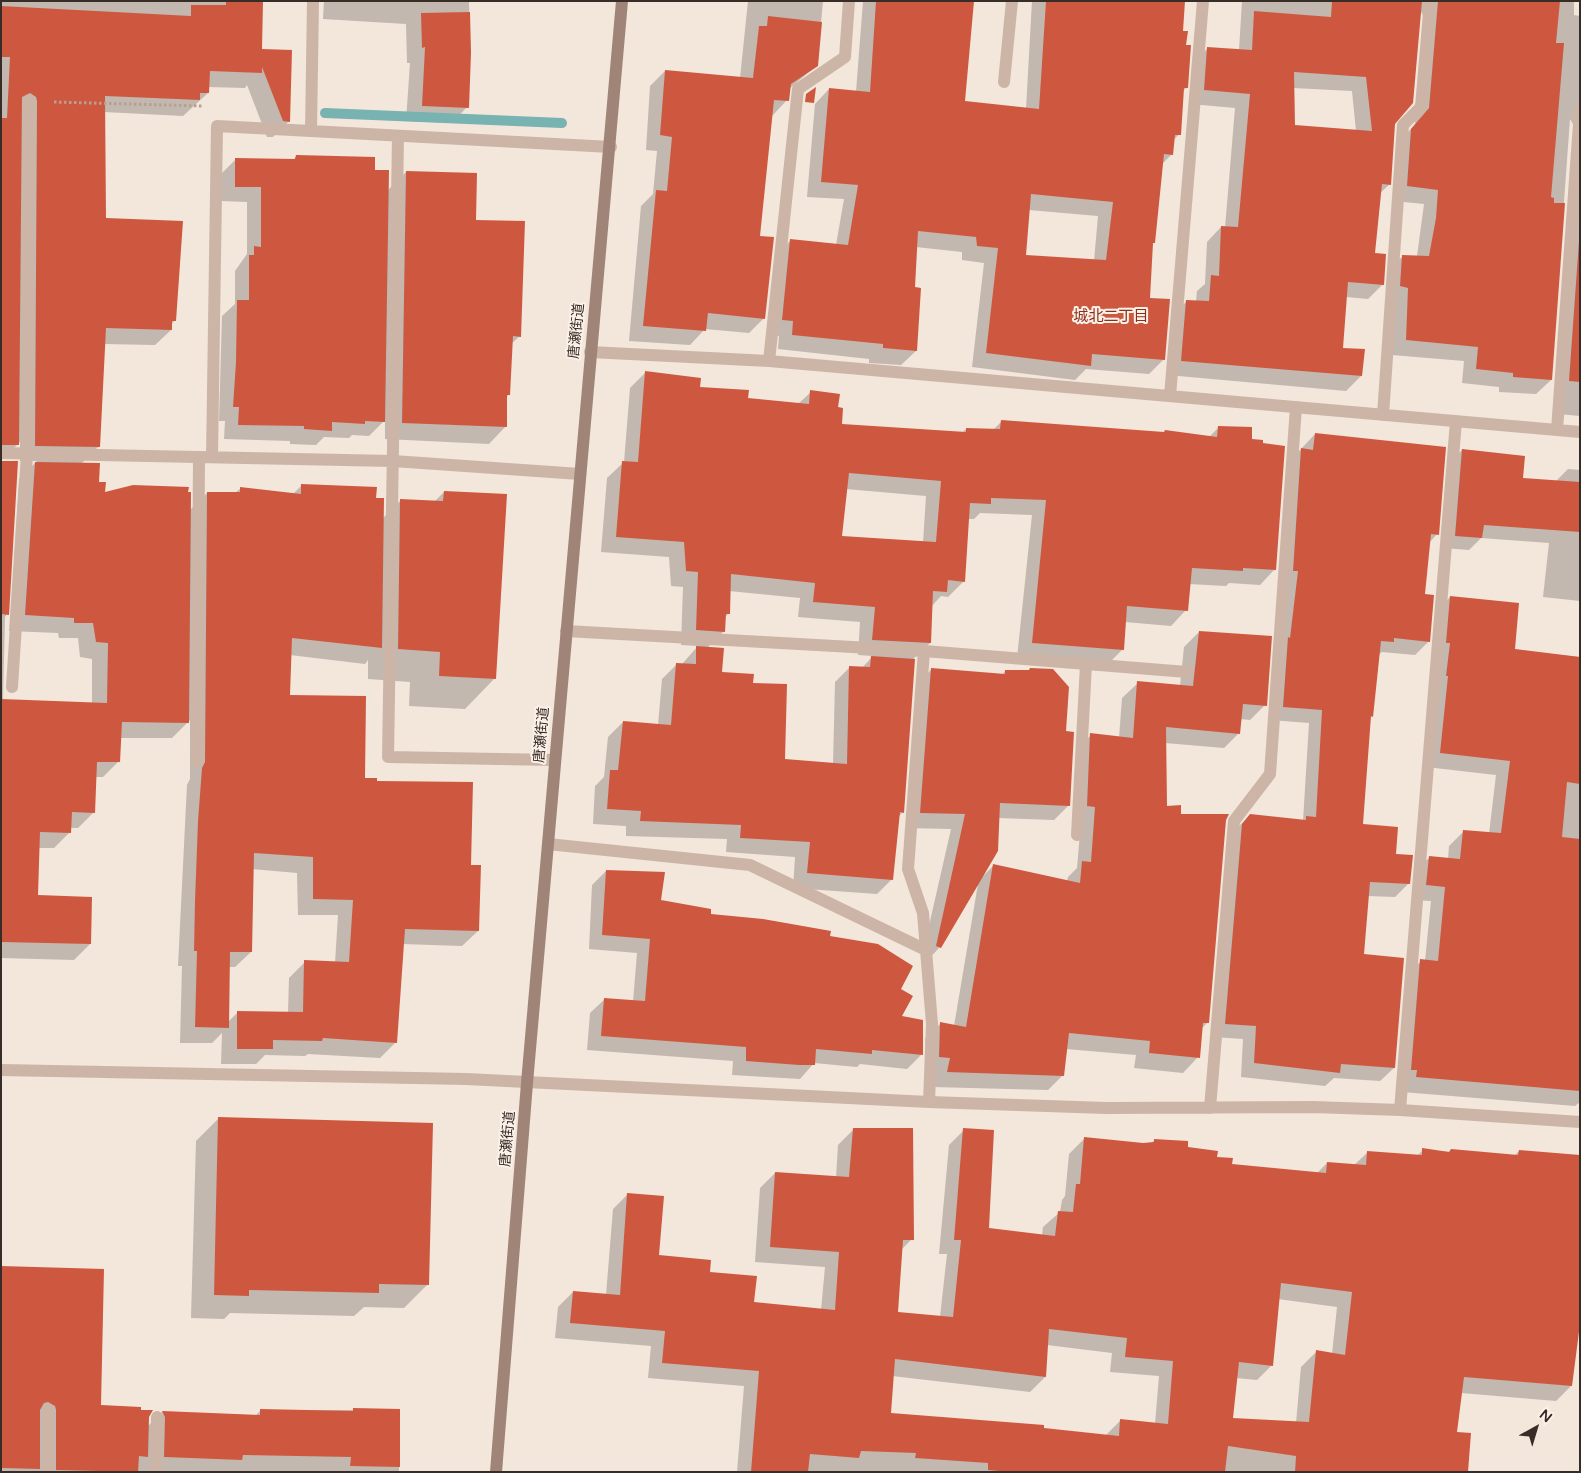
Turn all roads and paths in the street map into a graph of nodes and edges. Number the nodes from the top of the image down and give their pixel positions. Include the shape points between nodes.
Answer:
1 (313, 1) edge
2 (622, 1) edge
3 (849, 1) edge
4 (1012, 1) edge
5 (1203, 1) edge
6 (1430, 1) edge
7 (1004, 82) dead end
8 (29, 101) joint
9 (1580, 110) edge
10 (217, 126) junction
11 (311, 131) junction
12 (398, 136) junction
13 (611, 148) junction
14 (590, 352) junction
15 (769, 361) junction
16 (1170, 396) junction
17 (1296, 407) junction
18 (1383, 415) junction
19 (1456, 421) junction
20 (1557, 430) junction
21 (1580, 432) edge
22 (1, 453) edge
23 (27, 454) junction
24 (206, 457) junction
25 (393, 461) junction
26 (580, 474) junction
27 (566, 632) junction
28 (924, 651) junction
29 (1086, 664) junction
30 (1187, 672) dead end
31 (12, 687) dead end
32 (555, 760) junction
33 (197, 762) dead end
34 (1076, 835) dead end
35 (548, 844) junction
36 (926, 950) junction
37 (1, 1070) edge
38 (527, 1083) junction
39 (929, 1102) junction
40 (1210, 1108) junction
41 (1400, 1110) junction
42 (1580, 1122) edge
43 (48, 1410) dead end
44 (157, 1417) dead end
45 (48, 1472) edge
46 (156, 1472) edge
47 (496, 1472) edge

1 - 11 street
2 - 13 street, 唐瀬街道
3 - 15 street via 845,57 798,89
4 - 7 street
5 - 16 street
6 - 18 street via 1420,107 1403,125
8 - 10 path via 205,106
8 - 23 street
9 - 20 street
10 - 11 street
10 - 24 street
11 - 12 street
12 - 13 street
12 - 25 street
13 - 14 street, 唐瀬街道
14 - 15 street
14 - 26 street, 唐瀬街道
15 - 16 street
16 - 17 street
17 - 18 street
17 - 40 street via 1270,774 1234,821
18 - 19 street
19 - 20 street
19 - 41 street
20 - 21 street
22 - 23 street
23 - 24 street
23 - 31 street
24 - 25 street
24 - 33 street
25 - 26 street
25 - 32 street via 388,757
26 - 27 street, 唐瀬街道
27 - 28 street
27 - 32 street, 唐瀬街道
28 - 29 street
28 - 36 street via 908,869 923,912
29 - 30 street
29 - 34 street
32 - 35 street, 唐瀬街道
35 - 36 street via 750,865
35 - 38 street, 唐瀬街道
36 - 39 street via 932,1024
37 - 38 street
38 - 39 street
38 - 47 street, 唐瀬街道
39 - 40 street
40 - 41 street
41 - 42 street
43 - 45 street
44 - 46 street

